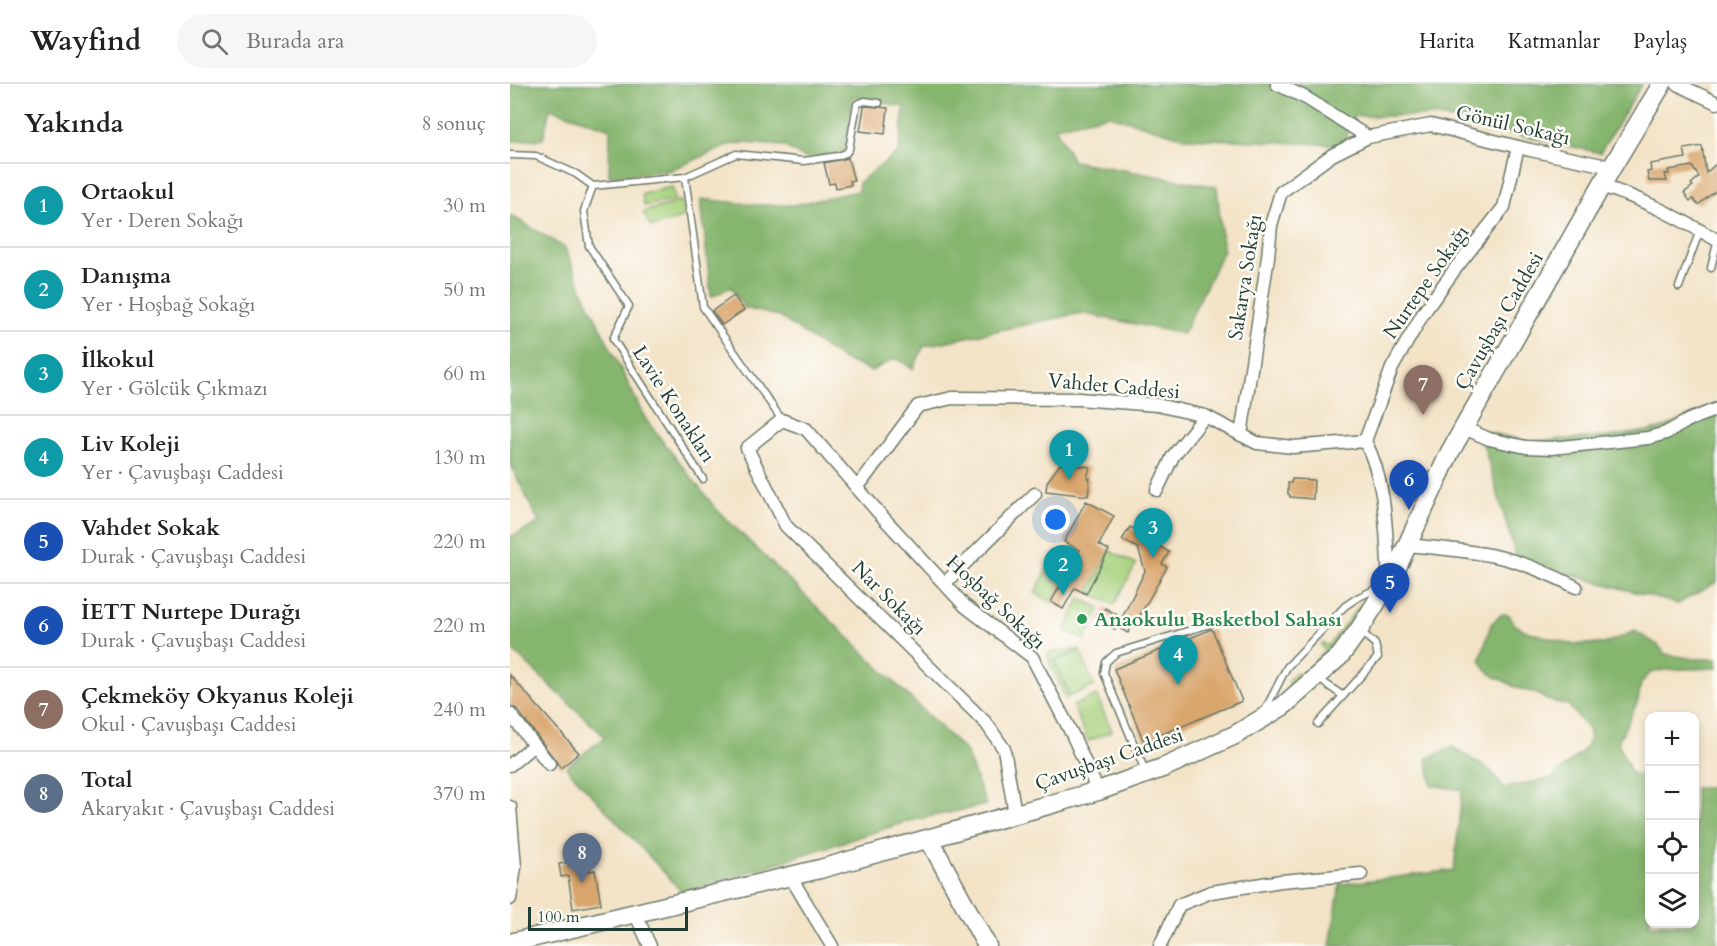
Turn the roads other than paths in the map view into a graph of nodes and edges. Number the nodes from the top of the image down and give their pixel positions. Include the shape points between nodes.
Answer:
1 (1277, 84) edge
2 (1662, 84) edge
3 (1677, 84) edge
4 (1717, 103) edge
5 (879, 104) dead end
6 (1368, 137) junction
7 (1518, 147) junction
8 (510, 155) edge
9 (1612, 167) junction
10 (685, 177) junction
11 (593, 186) junction
12 (1601, 186) junction
13 (1700, 230) junction
14 (1717, 242) edge
15 (1711, 268) dead end
16 (1679, 287) dead end
17 (1717, 409) edge
18 (1205, 416) junction
19 (782, 420) junction
20 (1464, 428) junction
21 (1241, 435) junction
22 (1365, 441) junction
23 (703, 479) dead end
24 (857, 488) junction
25 (1157, 490) dead end
26 (1035, 494) dead end
27 (1407, 545) junction
28 (1389, 583) junction
29 (945, 584) junction
30 (1576, 587) dead end
31 (1210, 624) dead end
32 (1359, 630) junction
33 (1317, 678) junction
34 (1343, 696) junction
35 (510, 714) edge
36 (1260, 719) junction
37 (1317, 724) dead end
38 (534, 745) junction
39 (549, 764) dead end
40 (510, 765) edge
41 (1146, 774) junction
42 (1098, 791) junction
43 (510, 807) edge
44 (1015, 814) junction
45 (929, 839) junction
46 (1361, 873) dead end
47 (790, 876) junction
48 (510, 899) edge
49 (635, 913) junction
50 (510, 943) edge
51 (650, 946) edge
52 (832, 946) edge
53 (987, 946) edge
54 (1160, 946) edge

1 - 6 street
2 - 9 main road, Çavuşbaşı Caddesi
3 - 4 street
5 - 10 lane via 857,104 849,149 838,156 804,161 736,154
6 - 7 street, Gönül Sokağı via 1431,124
6 - 21 street, Sakarya Sokağı via 1332,155 1281,192 1270,225
7 - 9 street, Gönül Sokağı
7 - 22 street, Nurtepe Sokağı via 1504,207 1424,312 1392,368
8 - 11 lane via 536,156
9 - 12 main road, Çavuşbaşı Caddesi
10 - 11 lane
10 - 19 lane via 703,307
11 - 23 lane, Lavie Konakları via 584,211 589,246 629,306 613,339
12 - 13 street
12 - 20 main road, Çavuşbaşı Caddesi
13 - 14 street
13 - 16 lane
14 - 15 lane
17 - 20 street via 1648,438 1551,448 1489,440
18 - 21 street, Vahdet Caddesi
18 - 24 street, Vahdet Caddesi via 1157,405 1089,400 952,398 918,406
18 - 25 street via 1173,456
19 - 24 street, Hoşbağ Sokağı via 806,429
19 - 44 street, Nar Sokağı via 747,448 786,526 986,723 1004,749
20 - 27 main road, Çavuşbaşı Caddesi
21 - 22 street, Vahdet Caddesi via 1257,443 1293,447
22 - 28 street via 1374,459 1384,514
24 - 29 street, Hoşbağ Sokağı
26 - 29 street
27 - 28 main road, Çavuşbaşı Caddesi
27 - 30 street via 1500,557
28 - 32 main road, Çavuşbaşı Caddesi
28 - 36 lane via 1345,606 1287,667
29 - 42 street, Hoşbağ Sokağı via 966,606 1032,657
31 - 41 lane via 1116,653 1106,662 1104,673
32 - 33 main road, Çavuşbaşı Caddesi
32 - 34 lane via 1375,644 1378,657
33 - 34 lane
33 - 36 main road, Çavuşbaşı Caddesi
34 - 37 lane
35 - 38 street
36 - 41 main road, Çavuşbaşı Caddesi via 1235,735
38 - 39 street
38 - 40 street
41 - 42 main road, Çavuşbaşı Caddesi
42 - 44 main road, Çavuşbaşı Caddesi
43 - 48 street via 515,867
44 - 45 main road, Çavuşbaşı Caddesi
45 - 47 main road, Çavuşbaşı Caddesi
45 - 53 main road
46 - 54 street via 1211,892 1179,905
47 - 49 main road, Çavuşbaşı Caddesi
47 - 52 street
49 - 50 main road, Çavuşbaşı Caddesi
49 - 51 street

